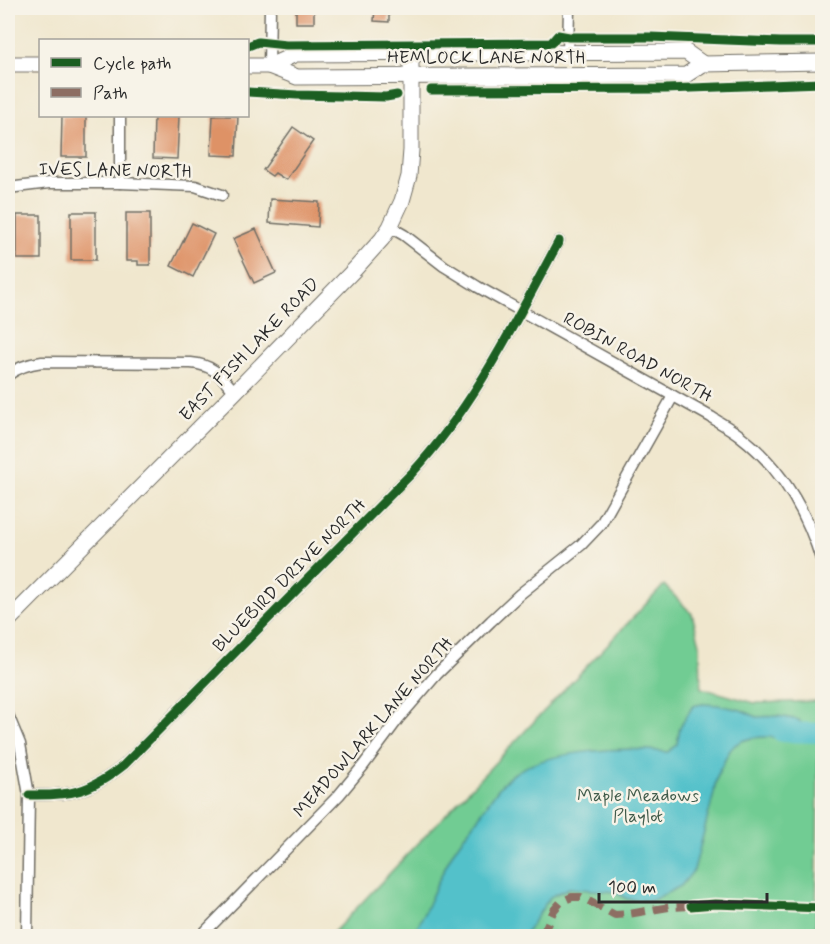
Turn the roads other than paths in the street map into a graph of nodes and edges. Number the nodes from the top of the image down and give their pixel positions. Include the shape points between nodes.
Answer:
1 (270, 8) edge
2 (569, 8) edge
3 (411, 54) junction
4 (567, 54) junction
5 (822, 62) edge
6 (8, 64) edge
7 (39, 64) edge
8 (703, 64) junction
9 (249, 66) edge
10 (269, 66) junction
11 (411, 77) junction
12 (120, 117) edge
13 (120, 183) junction
14 (8, 188) edge
15 (222, 195) dead end
16 (390, 227) junction
17 (559, 241) dead end
18 (520, 311) junction
19 (8, 375) edge
20 (236, 392) junction
21 (673, 396) junction
22 (822, 562) edge
23 (8, 621) edge
24 (8, 715) edge
25 (29, 795) junction
26 (27, 936) edge
27 (201, 936) edge

1 - 10 street
2 - 4 street
3 - 4 main road, HEMLOCK LANE NORTH
3 - 10 main road, HEMLOCK LANE NORTH via 296,54
3 - 11 main road, EAST FISH LAKE ROAD
4 - 8 main road, HEMLOCK LANE NORTH via 686,52
5 - 8 main road, HEMLOCK LANE NORTH
6 - 7 main road
8 - 11 main road, HEMLOCK LANE NORTH via 686,75
9 - 10 main road, HEMLOCK LANE NORTH
10 - 11 main road, HEMLOCK LANE NORTH via 297,77
11 - 16 main road, EAST FISH LAKE ROAD via 408,176
12 - 13 street
13 - 14 street, IVES LANE NORTH via 49,183
13 - 15 street, IVES LANE NORTH via 195,186
16 - 18 street, ROBIN ROAD NORTH via 444,266
16 - 20 main road, EAST FISH LAKE ROAD via 355,269
17 - 18 street, BLUEBIRD DRIVE NORTH
18 - 21 street, ROBIN ROAD NORTH
18 - 25 street, BLUEBIRD DRIVE NORTH via 478,387 432,452 124,765 78,791
19 - 20 street via 23,366 42,362 191,363 210,367
20 - 23 main road, EAST FISH LAKE ROAD
21 - 22 street, ROBIN ROAD NORTH via 738,434 762,455 798,503
21 - 27 street, MEADOWLARK LANE NORTH via 601,524 520,594 437,675 339,795
24 - 25 street via 20,744
25 - 26 street

